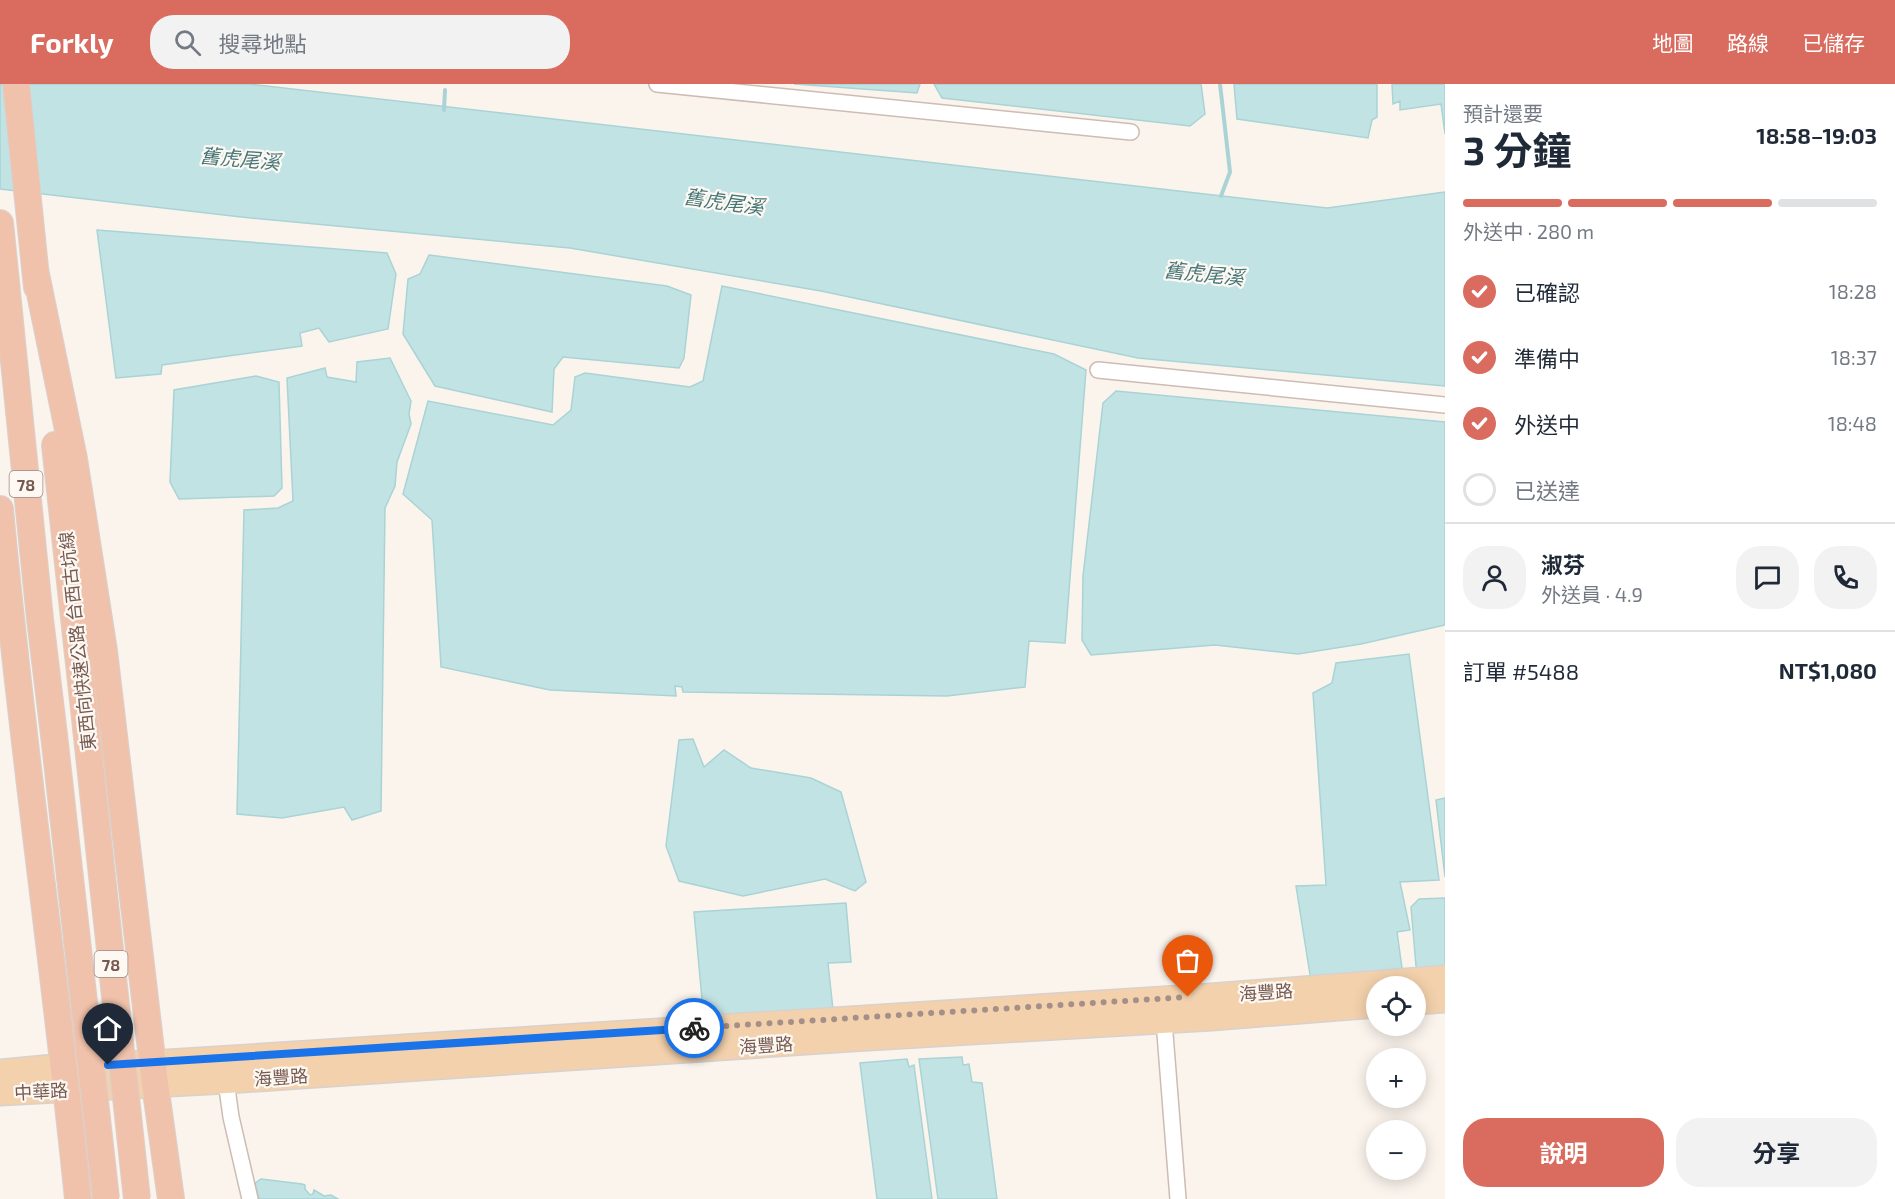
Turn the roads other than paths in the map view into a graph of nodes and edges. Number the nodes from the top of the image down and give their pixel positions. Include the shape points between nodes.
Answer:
1 (16, 84) edge
2 (657, 84) edge
3 (1131, 132) dead end
4 (1, 228) edge
5 (35, 269) junction
6 (6, 283) junction
7 (1098, 370) dead end
8 (0, 401) edge
9 (1445, 405) edge
10 (0, 509) edge
11 (1445, 978) edge
12 (1445, 1000) edge
13 (1426, 1001) edge
14 (1366, 1006) edge
15 (1164, 1021) junction
16 (0, 1072) edge
17 (153, 1073) junction
18 (66, 1078) junction
19 (226, 1081) junction
20 (0, 1093) edge
21 (78, 1199) edge
22 (106, 1199) edge
23 (137, 1199) edge
24 (171, 1199) edge
25 (250, 1199) edge
26 (1178, 1199) edge

1 - 5 highway, 東西向快速公路 台西古坑線 / 78
2 - 3 street
4 - 6 highway, 東西向快速公路 台西古坑線 / 78
5 - 17 highway via 74,459 102,640
5 - 23 highway, 東西向快速公路 台西古坑線 / 78, bridge
6 - 8 highway
6 - 22 highway, 東西向快速公路 台西古坑線 / 78, bridge
7 - 9 street
10 - 18 highway via 14,657
11 - 17 main road, 海豐路
12 - 13 main road
14 - 15 main road, 海豐路
15 - 19 main road, 海豐路
15 - 26 street
16 - 18 main road, 中華路
17 - 18 main road, 中華路
17 - 19 main road, 海豐路
17 - 24 highway
18 - 20 main road, 中華路
18 - 21 highway
19 - 25 street

